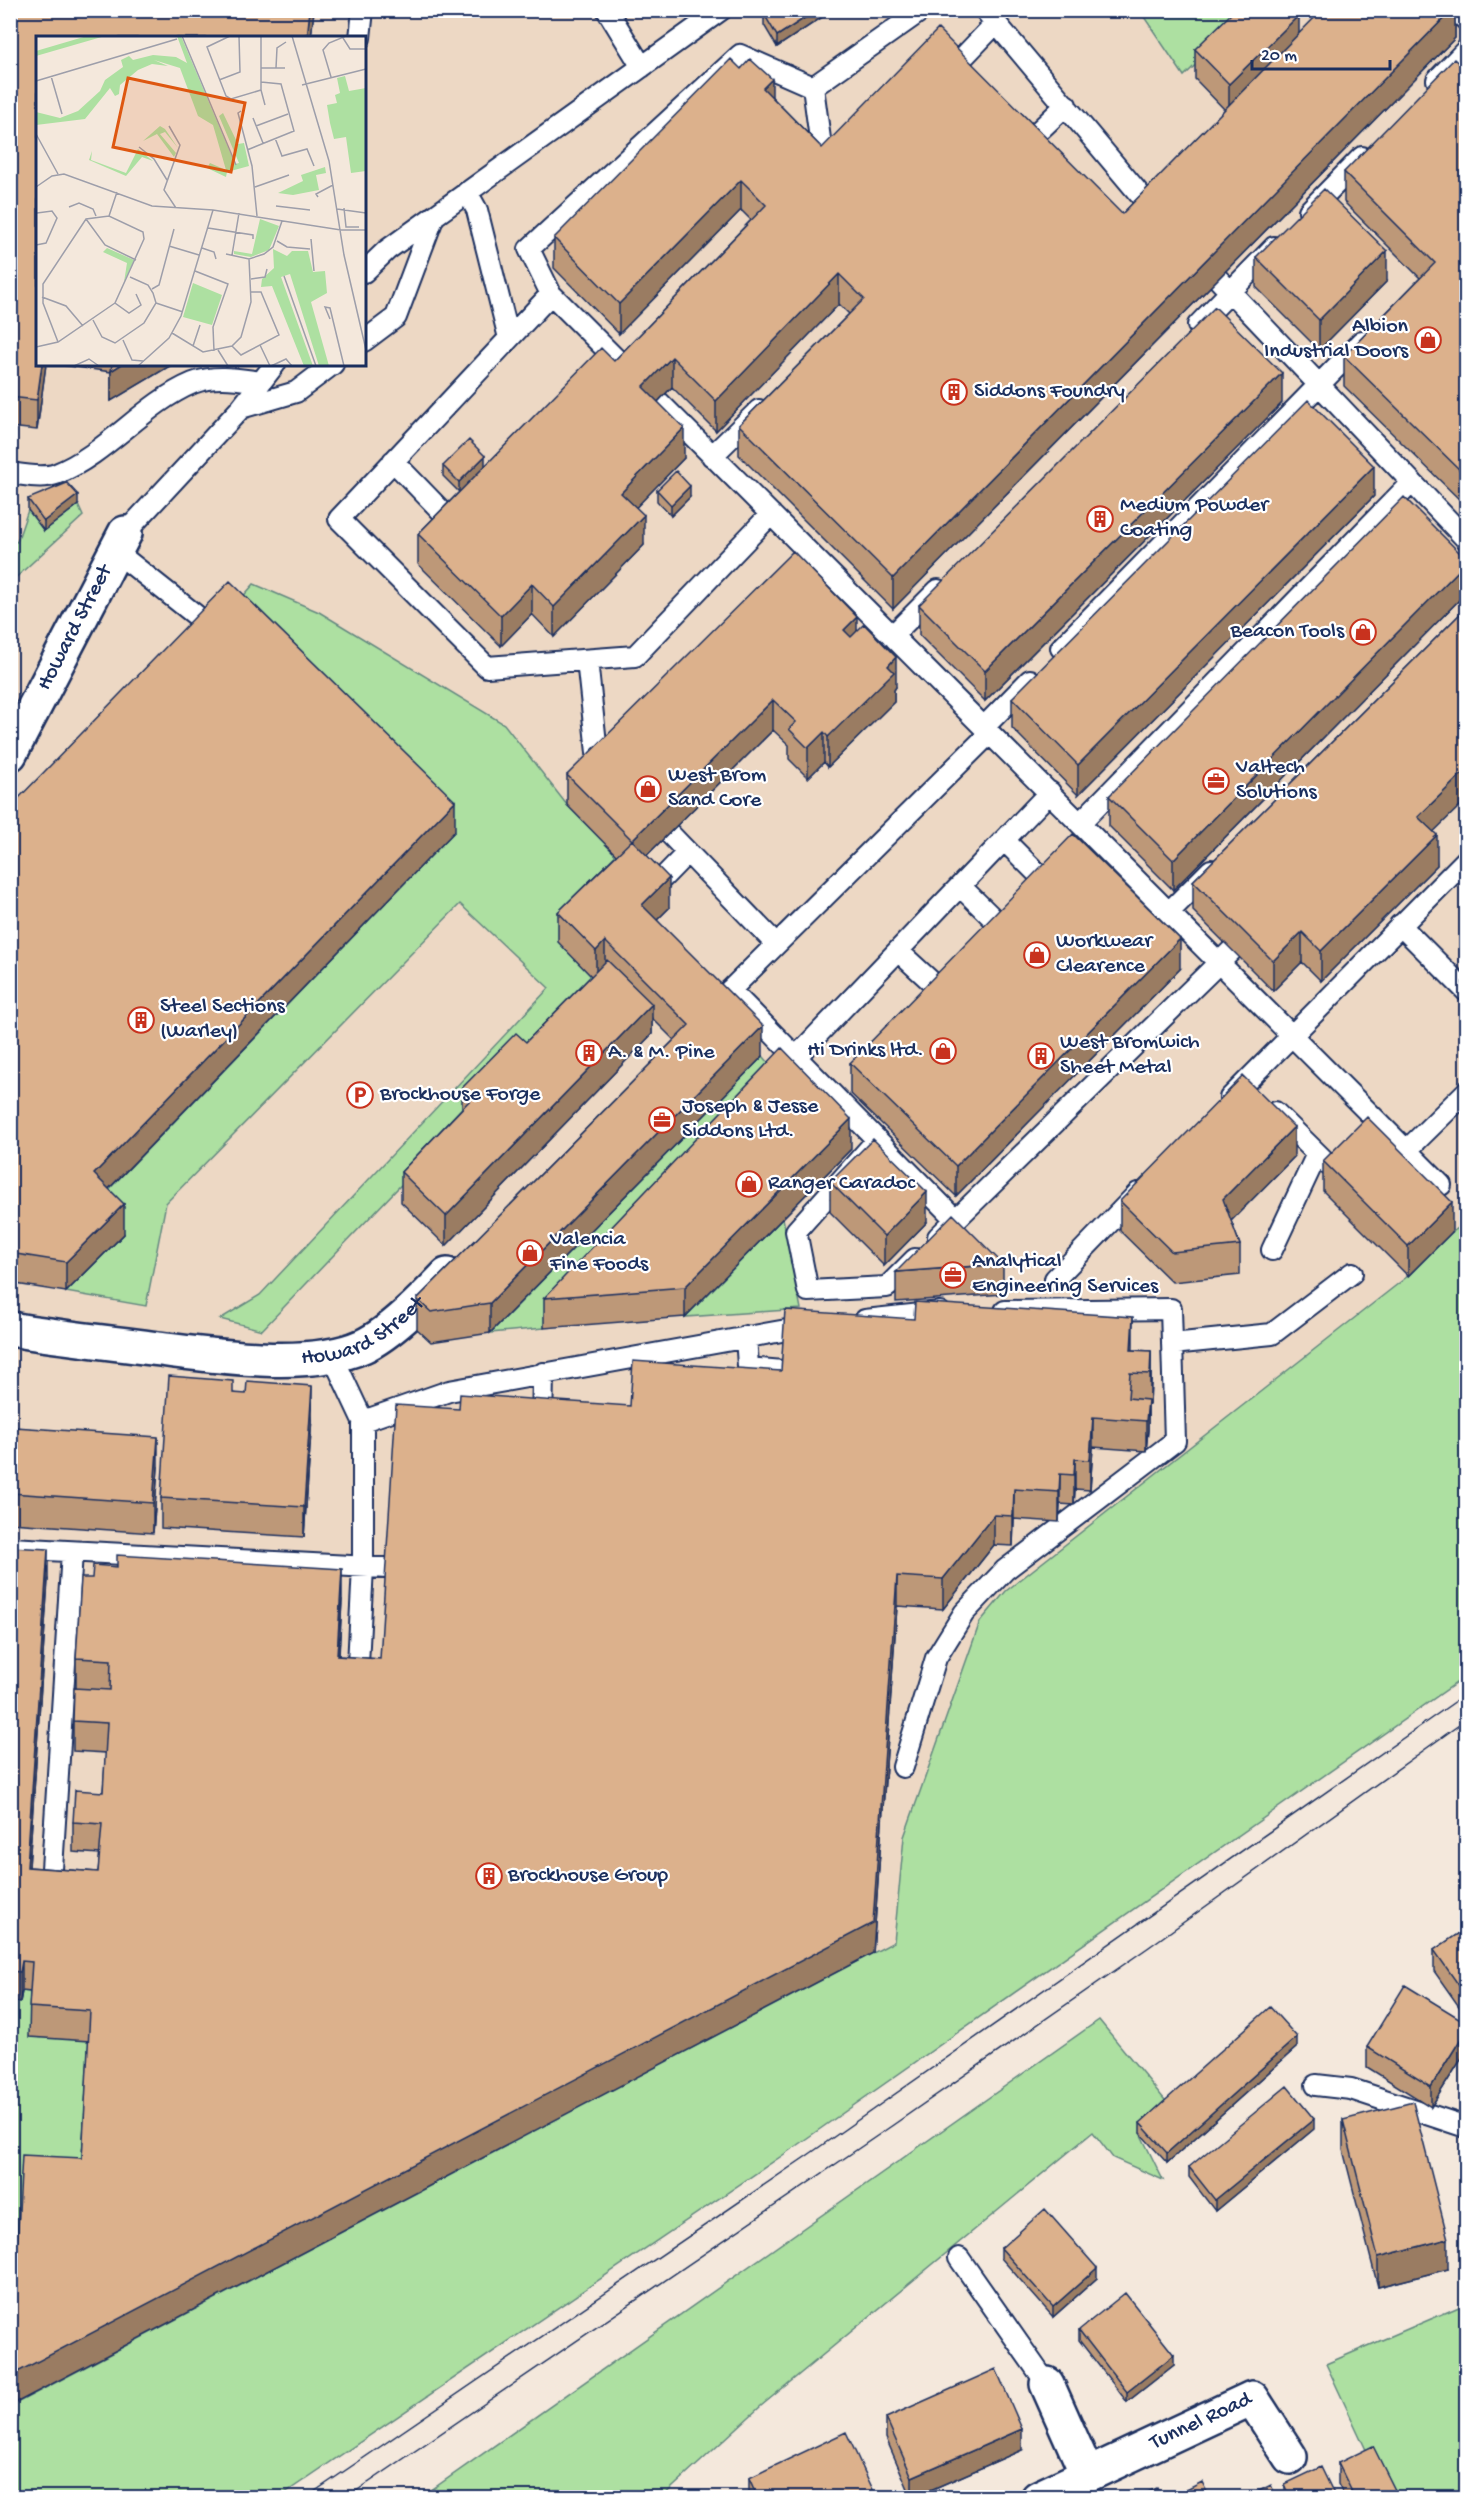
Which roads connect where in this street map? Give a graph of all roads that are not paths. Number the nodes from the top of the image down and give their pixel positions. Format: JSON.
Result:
{"nodes":[{"id":1,"x":363,"y":10,"type":"edge"},
{"id":2,"x":607,"y":10,"type":"edge"},
{"id":3,"x":721,"y":10,"type":"edge"},
{"id":4,"x":922,"y":10,"type":"edge"},
{"id":5,"x":1456,"y":10,"type":"edge"},
{"id":6,"x":990,"y":17,"type":"edge"},
{"id":7,"x":1467,"y":20,"type":"edge"},
{"id":8,"x":360,"y":36,"type":"edge"},
{"id":9,"x":1467,"y":50,"type":"edge"},
{"id":10,"x":642,"y":67,"type":"junction"},
{"id":11,"x":950,"y":70,"type":"edge"},
{"id":12,"x":785,"y":75,"type":"junction"},
{"id":13,"x":813,"y":87,"type":"junction"},
{"id":14,"x":770,"y":92,"type":"edge"},
{"id":15,"x":1426,"y":92,"type":"edge"},
{"id":16,"x":1066,"y":105,"type":"junction"},
{"id":17,"x":1377,"y":142,"type":"edge"},
{"id":18,"x":1024,"y":145,"type":"edge"},
{"id":19,"x":810,"y":165,"type":"edge"},
{"id":20,"x":467,"y":192,"type":"junction"},
{"id":21,"x":434,"y":216,"type":"junction"},
{"id":22,"x":1170,"y":228,"type":"edge"},
{"id":23,"x":1185,"y":244,"type":"edge"},
{"id":24,"x":366,"y":270,"type":"edge"},
{"id":25,"x":1230,"y":291,"type":"junction"},
{"id":26,"x":551,"y":294,"type":"junction"},
{"id":27,"x":1375,"y":328,"type":"edge"},
{"id":28,"x":509,"y":338,"type":"junction"},
{"id":29,"x":366,"y":339,"type":"edge"},
{"id":30,"x":1276,"y":340,"type":"junction"},
{"id":31,"x":1181,"y":342,"type":"edge"},
{"id":32,"x":1261,"y":354,"type":"edge"},
{"id":33,"x":273,"y":366,"type":"edge"},
{"id":34,"x":330,"y":366,"type":"edge"},
{"id":35,"x":261,"y":382,"type":"junction"},
{"id":36,"x":1319,"y":385,"type":"junction"},
{"id":37,"x":776,"y":393,"type":"edge"},
{"id":38,"x":242,"y":408,"type":"junction"},
{"id":39,"x":712,"y":456,"type":"junction"},
{"id":40,"x":393,"y":461,"type":"junction"},
{"id":41,"x":10,"y":473,"type":"edge"},
{"id":42,"x":1412,"y":482,"type":"junction"},
{"id":43,"x":1460,"y":500,"type":"edge"},
{"id":44,"x":771,"y":514,"type":"junction"},
{"id":45,"x":1443,"y":515,"type":"junction"},
{"id":46,"x":456,"y":526,"type":"edge"},
{"id":47,"x":1464,"y":536,"type":"edge"},
{"id":48,"x":120,"y":542,"type":"junction"},
{"id":49,"x":1445,"y":550,"type":"edge"},
{"id":50,"x":1143,"y":564,"type":"junction"},
{"id":51,"x":950,"y":577,"type":"edge"},
{"id":52,"x":1160,"y":579,"type":"edge"},
{"id":53,"x":859,"y":602,"type":"junction"},
{"id":54,"x":844,"y":618,"type":"edge"},
{"id":55,"x":212,"y":628,"type":"edge"},
{"id":56,"x":892,"y":636,"type":"junction"},
{"id":57,"x":587,"y":660,"type":"junction"},
{"id":58,"x":987,"y":730,"type":"junction"},
{"id":59,"x":10,"y":754,"type":"edge"},
{"id":60,"x":599,"y":773,"type":"edge"},
{"id":61,"x":1050,"y":792,"type":"junction"},
{"id":62,"x":1080,"y":823,"type":"junction"},
{"id":63,"x":669,"y":833,"type":"edge"},
{"id":64,"x":1004,"y":840,"type":"junction"},
{"id":65,"x":687,"y":853,"type":"junction"},
{"id":66,"x":1227,"y":854,"type":"edge"},
{"id":67,"x":1464,"y":867,"type":"edge"},
{"id":68,"x":960,"y":886,"type":"junction"},
{"id":69,"x":1051,"y":887,"type":"edge"},
{"id":70,"x":651,"y":890,"type":"edge"},
{"id":71,"x":1169,"y":912,"type":"junction"},
{"id":72,"x":1400,"y":926,"type":"junction"},
{"id":73,"x":1007,"y":932,"type":"edge"},
{"id":74,"x":776,"y":944,"type":"junction"},
{"id":75,"x":897,"y":951,"type":"junction"},
{"id":76,"x":1226,"y":956,"type":"junction"},
{"id":77,"x":730,"y":990,"type":"junction"},
{"id":78,"x":1467,"y":991,"type":"edge"},
{"id":79,"x":946,"y":995,"type":"edge"},
{"id":80,"x":699,"y":1020,"type":"edge"},
{"id":81,"x":1292,"y":1035,"type":"junction"},
{"id":82,"x":796,"y":1057,"type":"junction"},
{"id":83,"x":1067,"y":1082,"type":"edge"},
{"id":84,"x":1255,"y":1092,"type":"junction"},
{"id":85,"x":1467,"y":1092,"type":"edge"},
{"id":86,"x":1082,"y":1096,"type":"junction"},
{"id":87,"x":1216,"y":1113,"type":"edge"},
{"id":88,"x":877,"y":1140,"type":"junction"},
{"id":89,"x":1407,"y":1150,"type":"junction"},
{"id":90,"x":1317,"y":1154,"type":"junction"},
{"id":91,"x":1339,"y":1175,"type":"edge"},
{"id":92,"x":1152,"y":1179,"type":"edge"},
{"id":93,"x":1441,"y":1185,"type":"dead end"},
{"id":94,"x":955,"y":1219,"type":"junction"},
{"id":95,"x":1272,"y":1250,"type":"dead end"},
{"id":96,"x":463,"y":1267,"type":"edge"},
{"id":97,"x":1352,"y":1274,"type":"dead end"},
{"id":98,"x":1055,"y":1279,"type":"dead end"},
{"id":99,"x":960,"y":1311,"type":"edge"},
{"id":100,"x":988,"y":1314,"type":"edge"},
{"id":101,"x":849,"y":1321,"type":"edge"},
{"id":102,"x":827,"y":1324,"type":"edge"},
{"id":103,"x":10,"y":1329,"type":"edge"},
{"id":104,"x":746,"y":1336,"type":"junction"},
{"id":105,"x":1172,"y":1344,"type":"junction"},
{"id":106,"x":332,"y":1355,"type":"junction"},
{"id":107,"x":748,"y":1368,"type":"junction"},
{"id":108,"x":783,"y":1371,"type":"edge"},
{"id":109,"x":543,"y":1373,"type":"junction"},
{"id":110,"x":750,"y":1400,"type":"edge"},
{"id":111,"x":363,"y":1421,"type":"junction"},
{"id":112,"x":542,"y":1430,"type":"edge"},
{"id":113,"x":10,"y":1548,"type":"edge"},
{"id":114,"x":72,"y":1552,"type":"junction"},
{"id":115,"x":234,"y":1560,"type":"junction"},
{"id":116,"x":363,"y":1567,"type":"junction"},
{"id":117,"x":388,"y":1568,"type":"edge"},
{"id":118,"x":233,"y":1582,"type":"edge"},
{"id":119,"x":357,"y":1687,"type":"edge"},
{"id":120,"x":903,"y":1767,"type":"dead end"},
{"id":121,"x":51,"y":1885,"type":"edge"},
{"id":122,"x":1316,"y":2085,"type":"dead end"},
{"id":123,"x":1467,"y":2127,"type":"edge"},
{"id":124,"x":960,"y":2258,"type":"dead end"},
{"id":125,"x":1047,"y":2384,"type":"joint"},
{"id":126,"x":1290,"y":2457,"type":"dead end"},
{"id":127,"x":1087,"y":2474,"type":"junction"},
{"id":128,"x":1038,"y":2498,"type":"edge"}],
"edges":[{"from":1,"to":8,"type":"lane"},
{"from":2,"to":10,"type":"lane"},
{"from":3,"to":10,"type":"lane"},
{"from":4,"to":13,"type":"lane"},
{"from":5,"to":7,"type":"lane"},
{"from":6,"to":11,"type":"lane"},
{"from":6,"to":16,"type":"lane"},
{"from":9,"to":15,"type":"lane"},
{"from":10,"to":20,"type":"lane"},
{"from":12,"to":13,"type":"lane"},
{"from":12,"to":14,"type":"lane"},
{"from":12,"to":26,"type":"lane"},
{"from":13,"to":19,"type":"lane"},
{"from":16,"to":18,"type":"lane"},
{"from":16,"to":22,"type":"lane"},
{"from":17,"to":25,"type":"lane"},
{"from":20,"to":21,"type":"lane"},
{"from":20,"to":28,"type":"lane"},
{"from":21,"to":24,"type":"lane"},
{"from":21,"to":29,"type":"lane"},
{"from":23,"to":25,"type":"lane"},
{"from":25,"to":30,"type":"lane"},
{"from":25,"to":31,"type":"lane"},
{"from":26,"to":28,"type":"lane"},
{"from":26,"to":39,"type":"lane"},
{"from":27,"to":36,"type":"lane"},
{"from":28,"to":40,"type":"lane"},
{"from":30,"to":32,"type":"lane"},
{"from":30,"to":36,"type":"lane"},
{"from":33,"to":35,"type":"lane"},
{"from":34,"to":38,"type":"lane"},
{"from":35,"to":38,"type":"lane"},
{"from":35,"to":41,"type":"lane"},
{"from":36,"to":42,"type":"lane"},
{"from":36,"to":50,"type":"lane"},
{"from":37,"to":39,"type":"lane"},
{"from":38,"to":48,"type":"lane"},
{"from":39,"to":44,"type":"lane"},
{"from":40,"to":46,"type":"lane"},
{"from":40,"to":57,"type":"lane"},
{"from":42,"to":45,"type":"lane"},
{"from":42,"to":62,"type":"lane"},
{"from":43,"to":45,"type":"lane"},
{"from":44,"to":53,"type":"lane"},
{"from":44,"to":57,"type":"lane"},
{"from":45,"to":47,"type":"lane"},
{"from":47,"to":49,"type":"lane"},
{"from":48,"to":55,"type":"lane"},
{"from":48,"to":59,"type":"street","name":"Howard Street"},
{"from":50,"to":52,"type":"lane"},
{"from":50,"to":58,"type":"lane"},
{"from":51,"to":56,"type":"lane"},
{"from":53,"to":54,"type":"lane"},
{"from":53,"to":56,"type":"lane"},
{"from":56,"to":58,"type":"lane"},
{"from":57,"to":60,"type":"lane"},
{"from":58,"to":61,"type":"lane"},
{"from":58,"to":74,"type":"lane"},
{"from":61,"to":62,"type":"lane"},
{"from":61,"to":64,"type":"lane"},
{"from":62,"to":71,"type":"lane"},
{"from":63,"to":65,"type":"lane"},
{"from":64,"to":68,"type":"lane"},
{"from":64,"to":69,"type":"lane"},
{"from":65,"to":70,"type":"lane"},
{"from":65,"to":74,"type":"lane"},
{"from":66,"to":71,"type":"lane"},
{"from":67,"to":72,"type":"lane"},
{"from":68,"to":73,"type":"lane"},
{"from":68,"to":75,"type":"lane"},
{"from":71,"to":76,"type":"lane"},
{"from":72,"to":78,"type":"lane"},
{"from":72,"to":81,"type":"lane"},
{"from":74,"to":77,"type":"lane"},
{"from":75,"to":79,"type":"lane"},
{"from":75,"to":82,"type":"lane"},
{"from":76,"to":81,"type":"lane"},
{"from":76,"to":86,"type":"lane"},
{"from":77,"to":80,"type":"lane"},
{"from":77,"to":82,"type":"lane"},
{"from":81,"to":84,"type":"lane"},
{"from":81,"to":89,"type":"lane"},
{"from":82,"to":88,"type":"lane"},
{"from":83,"to":86,"type":"lane"},
{"from":84,"to":87,"type":"lane"},
{"from":84,"to":90,"type":"lane"},
{"from":85,"to":89,"type":"lane"},
{"from":86,"to":94,"type":"lane"},
{"from":88,"to":94,"type":"lane"},
{"from":88,"to":94,"type":"lane"},
{"from":89,"to":93,"type":"lane"},
{"from":90,"to":91,"type":"lane"},
{"from":90,"to":95,"type":"lane"},
{"from":92,"to":98,"type":"lane"},
{"from":96,"to":106,"type":"street","name":"Howard Street"},
{"from":97,"to":105,"type":"lane"},
{"from":99,"to":101,"type":"lane"},
{"from":100,"to":105,"type":"lane"},
{"from":102,"to":104,"type":"lane"},
{"from":103,"to":106,"type":"street","name":"Howard Street"},
{"from":104,"to":107,"type":"lane"},
{"from":104,"to":109,"type":"lane"},
{"from":105,"to":120,"type":"lane"},
{"from":106,"to":111,"type":"lane"},
{"from":107,"to":108,"type":"lane"},
{"from":107,"to":110,"type":"lane"},
{"from":109,"to":111,"type":"lane"},
{"from":109,"to":112,"type":"lane"},
{"from":111,"to":116,"type":"lane"},
{"from":113,"to":114,"type":"lane"},
{"from":114,"to":115,"type":"lane"},
{"from":114,"to":121,"type":"lane"},
{"from":115,"to":116,"type":"lane"},
{"from":115,"to":118,"type":"lane"},
{"from":116,"to":117,"type":"lane"},
{"from":116,"to":119,"type":"lane"},
{"from":122,"to":123,"type":"lane"},
{"from":124,"to":125,"type":"lane"},
{"from":125,"to":127,"type":"street"},
{"from":126,"to":127,"type":"street","name":"Tunnel Road"},
{"from":127,"to":128,"type":"street","name":"Tunnel Road"}]}
